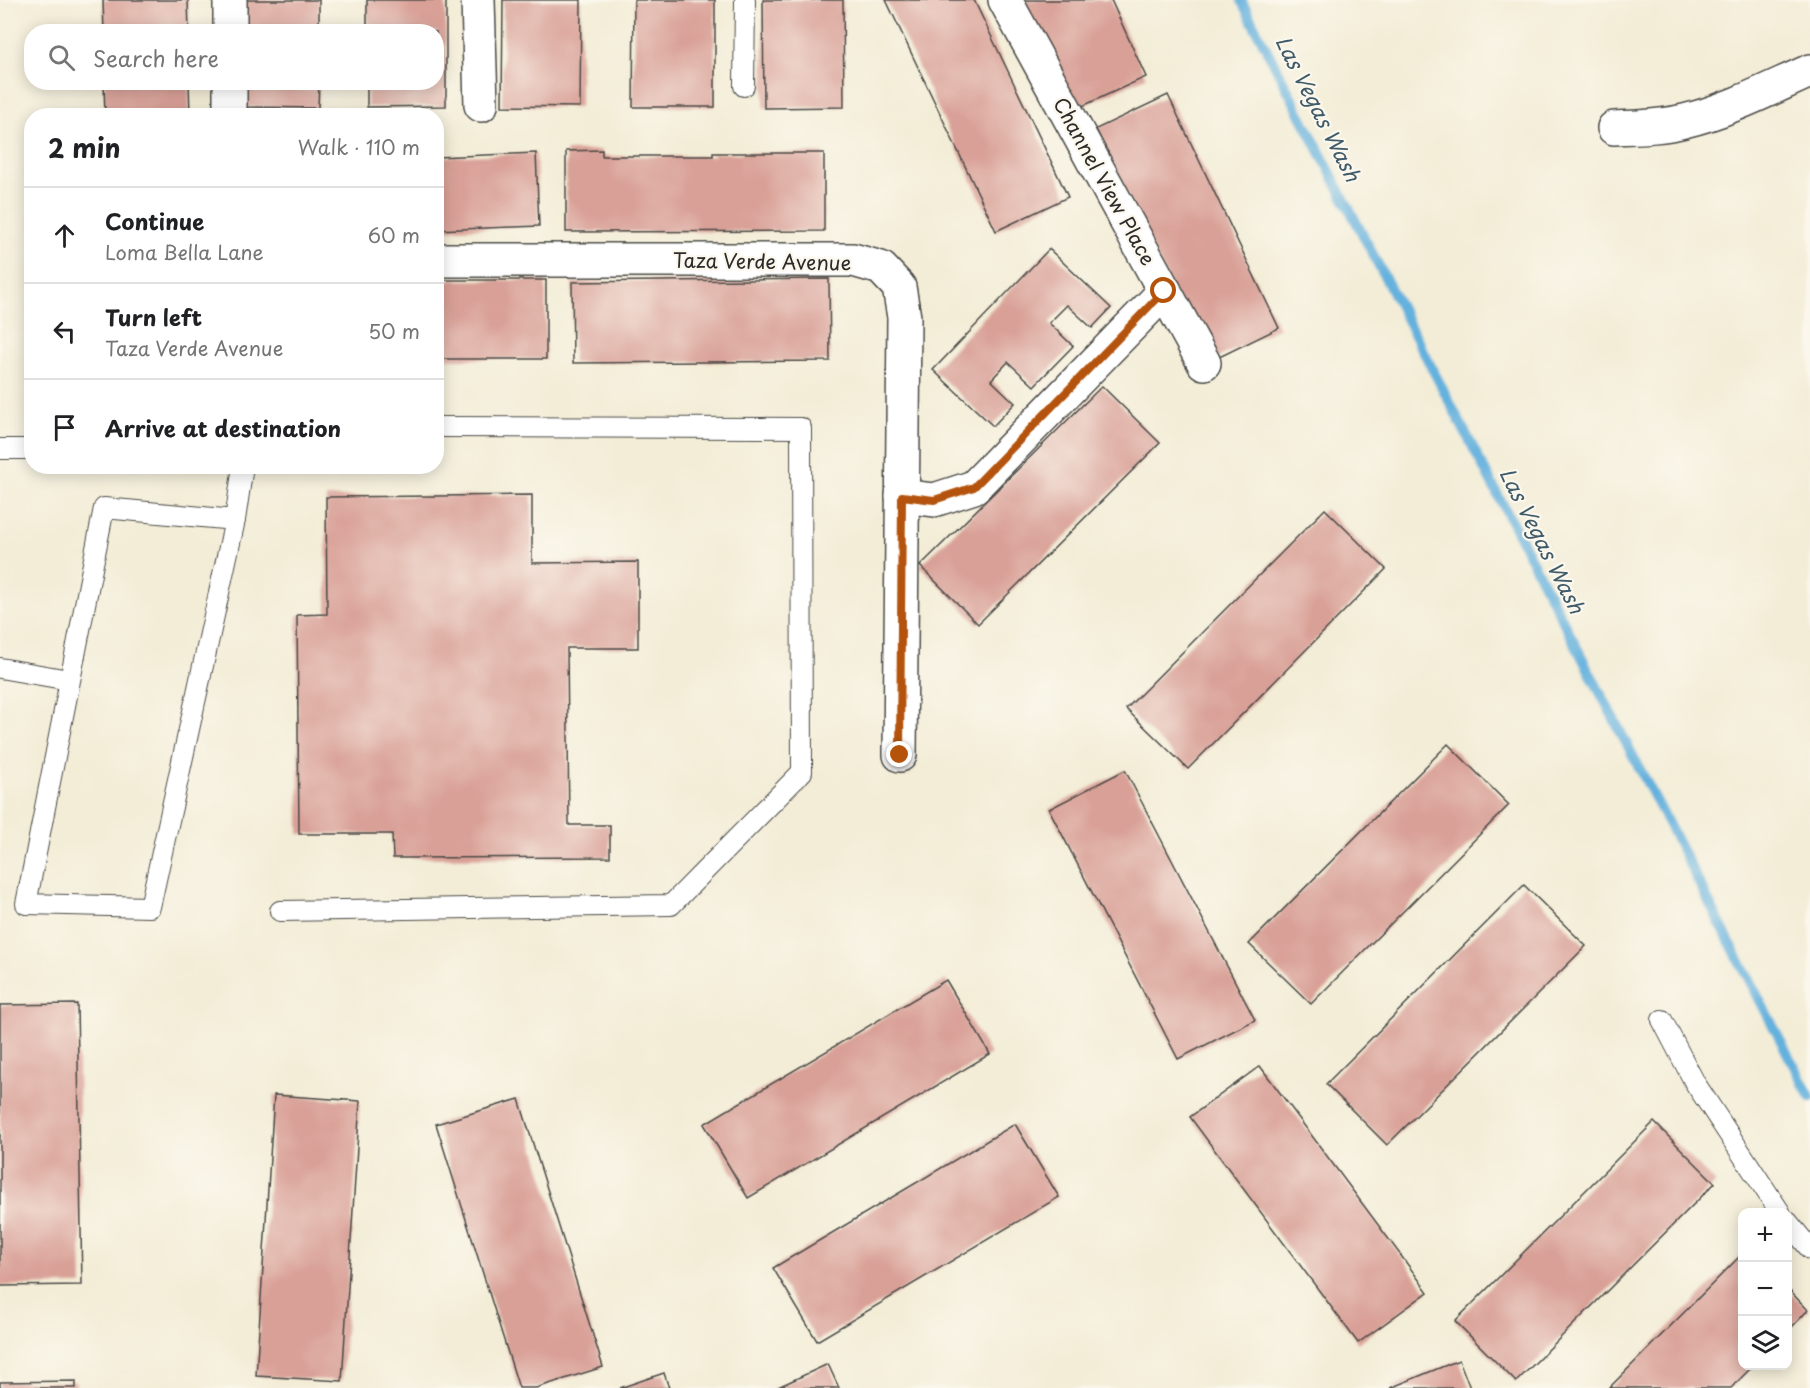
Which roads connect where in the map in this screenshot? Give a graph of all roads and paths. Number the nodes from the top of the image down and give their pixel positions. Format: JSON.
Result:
{"nodes":[{"id":1,"x":230,"y":0,"type":"edge"},
{"id":2,"x":478,"y":0,"type":"edge"},
{"id":3,"x":745,"y":0,"type":"edge"},
{"id":4,"x":1005,"y":0,"type":"edge"},
{"id":5,"x":230,"y":24,"type":"edge"},
{"id":6,"x":1810,"y":71,"type":"edge"},
{"id":7,"x":744,"y":86,"type":"dead end"},
{"id":8,"x":230,"y":90,"type":"edge"},
{"id":9,"x":481,"y":105,"type":"dead end"},
{"id":10,"x":230,"y":108,"type":"edge"},
{"id":11,"x":1614,"y":128,"type":"dead end"},
{"id":12,"x":444,"y":260,"type":"edge"},
{"id":13,"x":1164,"y":291,"type":"junction"},
{"id":14,"x":1204,"y":363,"type":"dead end"},
{"id":15,"x":444,"y":427,"type":"edge"},
{"id":16,"x":0,"y":449,"type":"edge"},
{"id":17,"x":24,"y":449,"type":"edge"},
{"id":18,"x":242,"y":474,"type":"edge"},
{"id":19,"x":902,"y":496,"type":"junction"},
{"id":20,"x":236,"y":520,"type":"junction"},
{"id":21,"x":0,"y":668,"type":"edge"},
{"id":22,"x":69,"y":680,"type":"junction"},
{"id":23,"x":900,"y":755,"type":"dead end"},
{"id":24,"x":280,"y":911,"type":"dead end"},
{"id":25,"x":1662,"y":1020,"type":"dead end"},
{"id":26,"x":1777,"y":1208,"type":"edge"},
{"id":27,"x":1792,"y":1227,"type":"edge"},
{"id":28,"x":1810,"y":1249,"type":"edge"}],
"edges":[{"from":1,"to":5,"type":"street"},
{"from":2,"to":9,"type":"street"},
{"from":3,"to":7,"type":"lane"},
{"from":4,"to":13,"type":"street","name":"Channel View Place"},
{"from":6,"to":11,"type":"street"},
{"from":8,"to":10,"type":"street"},
{"from":12,"to":19,"type":"street","name":"Taza Verde Avenue"},
{"from":13,"to":14,"type":"street","name":"Channel View Place"},
{"from":13,"to":19,"type":"street"},
{"from":15,"to":24,"type":"lane"},
{"from":16,"to":17,"type":"lane"},
{"from":18,"to":20,"type":"lane"},
{"from":19,"to":23,"type":"street","name":"Taza Verde Avenue"},
{"from":20,"to":22,"type":"lane"},
{"from":20,"to":22,"type":"lane"},
{"from":21,"to":22,"type":"lane"},
{"from":25,"to":26,"type":"lane"},
{"from":27,"to":28,"type":"lane"}]}
